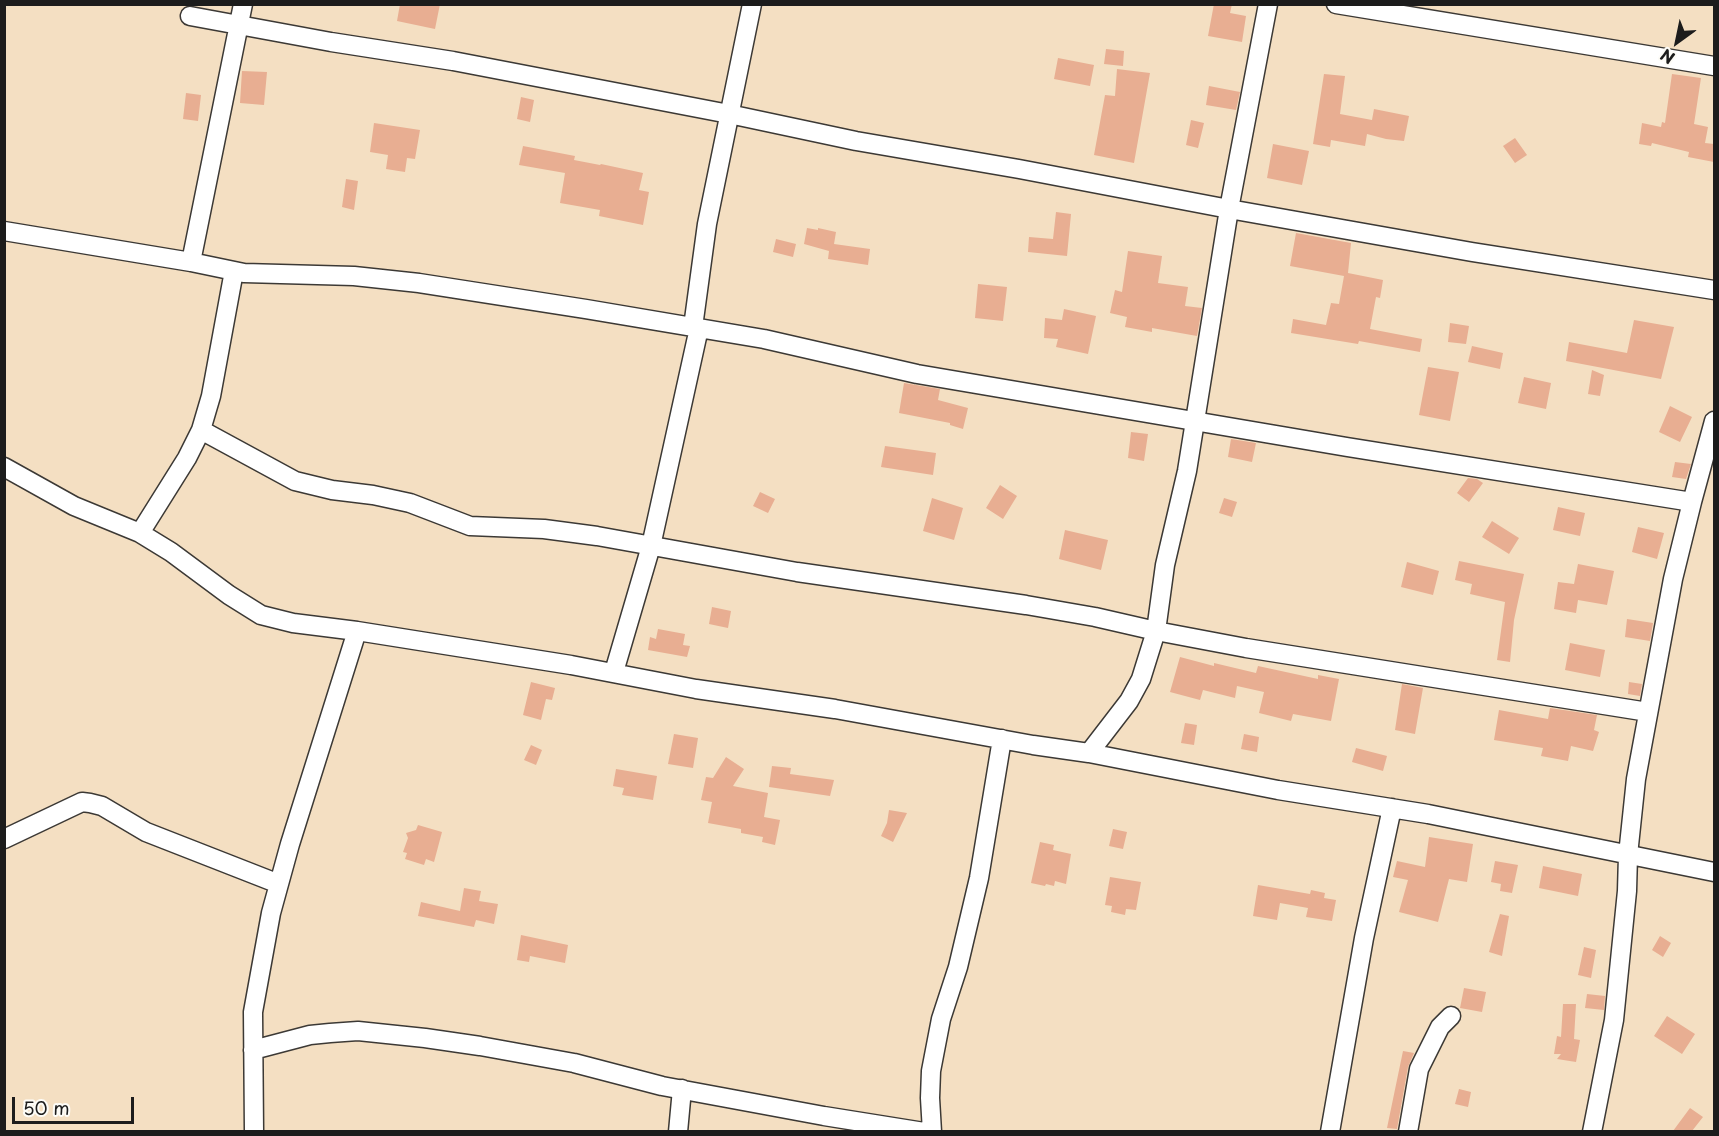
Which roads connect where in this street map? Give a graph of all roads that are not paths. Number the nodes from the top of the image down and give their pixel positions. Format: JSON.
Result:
{"nodes":[{"id":1,"x":243,"y":4,"type":"edge"},
{"id":2,"x":752,"y":4,"type":"edge"},
{"id":3,"x":1268,"y":4,"type":"edge"},
{"id":4,"x":1336,"y":4,"type":"edge"},
{"id":5,"x":190,"y":16,"type":"dead end"},
{"id":6,"x":239,"y":25,"type":"junction"},
{"id":7,"x":1714,"y":66,"type":"edge"},
{"id":8,"x":729,"y":114,"type":"junction"},
{"id":9,"x":1228,"y":209,"type":"junction"},
{"id":10,"x":4,"y":231,"type":"edge"},
{"id":11,"x":191,"y":262,"type":"junction"},
{"id":12,"x":234,"y":271,"type":"junction"},
{"id":13,"x":1714,"y":290,"type":"edge"},
{"id":14,"x":696,"y":328,"type":"junction"},
{"id":15,"x":1194,"y":420,"type":"junction"},
{"id":16,"x":1714,"y":421,"type":"edge"},
{"id":17,"x":201,"y":430,"type":"junction"},
{"id":18,"x":4,"y":467,"type":"edge"},
{"id":19,"x":1692,"y":502,"type":"junction"},
{"id":20,"x":140,"y":533,"type":"junction"},
{"id":21,"x":651,"y":546,"type":"junction"},
{"id":22,"x":357,"y":631,"type":"junction"},
{"id":23,"x":1156,"y":632,"type":"junction"},
{"id":24,"x":614,"y":672,"type":"junction"},
{"id":25,"x":1648,"y":712,"type":"junction"},
{"id":26,"x":1002,"y":739,"type":"junction"},
{"id":27,"x":1089,"y":753,"type":"junction"},
{"id":28,"x":1392,"y":808,"type":"junction"},
{"id":29,"x":4,"y":839,"type":"edge"},
{"id":30,"x":1628,"y":855,"type":"junction"},
{"id":31,"x":1714,"y":872,"type":"edge"},
{"id":32,"x":279,"y":884,"type":"junction"},
{"id":33,"x":1451,"y":1016,"type":"dead end"},
{"id":34,"x":253,"y":1050,"type":"junction"},
{"id":35,"x":682,"y":1089,"type":"junction"},
{"id":36,"x":255,"y":1131,"type":"edge"},
{"id":37,"x":678,"y":1131,"type":"edge"},
{"id":38,"x":924,"y":1131,"type":"edge"},
{"id":39,"x":932,"y":1131,"type":"edge"},
{"id":40,"x":1330,"y":1131,"type":"edge"},
{"id":41,"x":1408,"y":1131,"type":"edge"},
{"id":42,"x":1593,"y":1131,"type":"edge"}],
"edges":[{"from":1,"to":6,"type":"street"},
{"from":2,"to":8,"type":"street"},
{"from":3,"to":9,"type":"street"},
{"from":4,"to":7,"type":"street"},
{"from":5,"to":6,"type":"street"},
{"from":6,"to":8,"type":"street"},
{"from":6,"to":11,"type":"street"},
{"from":8,"to":9,"type":"street"},
{"from":8,"to":14,"type":"street"},
{"from":9,"to":13,"type":"street"},
{"from":9,"to":15,"type":"street"},
{"from":10,"to":11,"type":"street"},
{"from":11,"to":12,"type":"street"},
{"from":12,"to":14,"type":"street"},
{"from":12,"to":17,"type":"street"},
{"from":14,"to":15,"type":"street"},
{"from":14,"to":21,"type":"street"},
{"from":15,"to":19,"type":"street"},
{"from":15,"to":23,"type":"street"},
{"from":16,"to":19,"type":"street"},
{"from":17,"to":20,"type":"street"},
{"from":17,"to":21,"type":"street"},
{"from":18,"to":20,"type":"street"},
{"from":19,"to":25,"type":"street"},
{"from":20,"to":22,"type":"street"},
{"from":21,"to":23,"type":"street"},
{"from":21,"to":24,"type":"street"},
{"from":22,"to":24,"type":"street"},
{"from":22,"to":32,"type":"street"},
{"from":23,"to":25,"type":"street"},
{"from":23,"to":27,"type":"street"},
{"from":24,"to":26,"type":"street"},
{"from":25,"to":30,"type":"street"},
{"from":26,"to":27,"type":"street"},
{"from":26,"to":39,"type":"street"},
{"from":27,"to":28,"type":"street"},
{"from":28,"to":30,"type":"street"},
{"from":28,"to":40,"type":"street"},
{"from":29,"to":32,"type":"street"},
{"from":30,"to":31,"type":"street"},
{"from":30,"to":42,"type":"street"},
{"from":32,"to":34,"type":"street"},
{"from":33,"to":41,"type":"street"},
{"from":34,"to":35,"type":"street"},
{"from":34,"to":36,"type":"street"},
{"from":35,"to":37,"type":"street"},
{"from":35,"to":38,"type":"street"}]}
